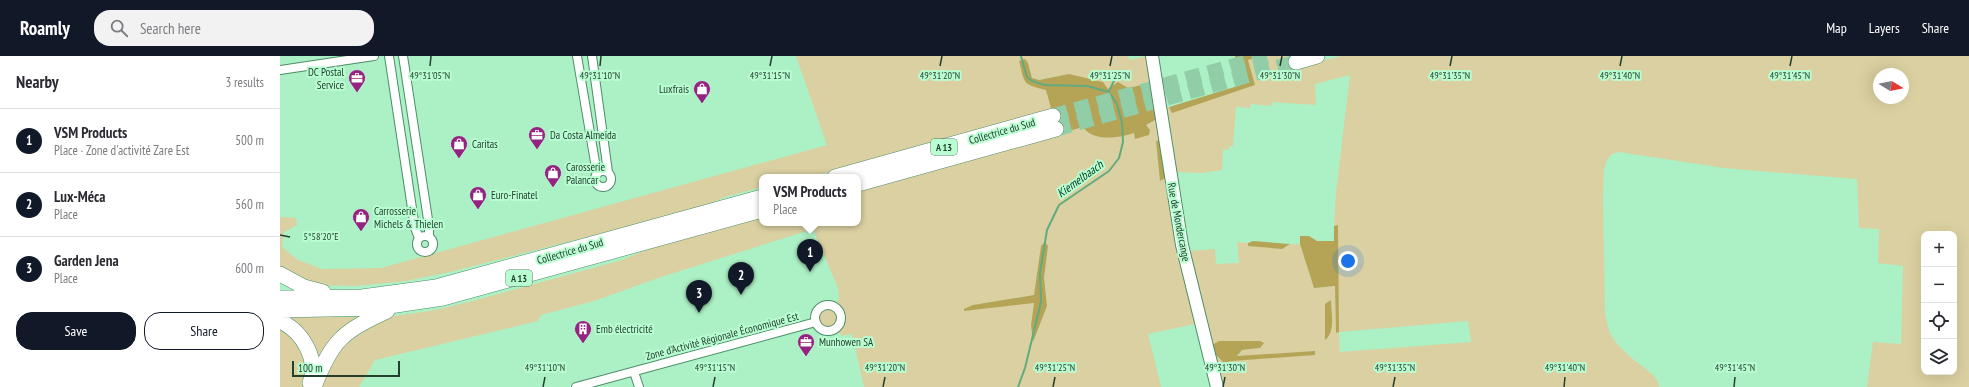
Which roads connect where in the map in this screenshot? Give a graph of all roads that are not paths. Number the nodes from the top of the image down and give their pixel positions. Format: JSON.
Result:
{"nodes":[{"id":1,"x":374,"y":56,"type":"edge"},
{"id":2,"x":388,"y":56,"type":"edge"},
{"id":3,"x":404,"y":56,"type":"edge"},
{"id":4,"x":578,"y":56,"type":"edge"},
{"id":5,"x":592,"y":56,"type":"edge"},
{"id":6,"x":1152,"y":56,"type":"edge"},
{"id":7,"x":1317,"y":56,"type":"edge"},
{"id":8,"x":1296,"y":62,"type":"tunnel mouth"},
{"id":9,"x":280,"y":70,"type":"edge"},
{"id":10,"x":608,"y":172,"type":"junction"},
{"id":11,"x":597,"y":174,"type":"junction"},
{"id":12,"x":847,"y":174,"type":"edge"},
{"id":13,"x":861,"y":183,"type":"edge"},
{"id":14,"x":759,"y":198,"type":"edge"},
{"id":15,"x":759,"y":211,"type":"edge"},
{"id":16,"x":428,"y":236,"type":"junction"},
{"id":17,"x":419,"y":238,"type":"junction"},
{"id":18,"x":280,"y":274,"type":"edge"},
{"id":19,"x":346,"y":297,"type":"junction"},
{"id":20,"x":280,"y":298,"type":"edge"},
{"id":21,"x":397,"y":306,"type":"junction"},
{"id":22,"x":280,"y":310,"type":"edge"},
{"id":23,"x":280,"y":321,"type":"edge"},
{"id":24,"x":816,"y":322,"type":"dead end"},
{"id":25,"x":634,"y":372,"type":"junction"},
{"id":26,"x":309,"y":387,"type":"edge"},
{"id":27,"x":314,"y":387,"type":"edge"},
{"id":28,"x":576,"y":387,"type":"edge"},
{"id":29,"x":639,"y":387,"type":"edge"},
{"id":30,"x":1217,"y":387,"type":"edge"}],
"edges":[{"from":1,"to":9,"type":"street"},
{"from":2,"to":17,"type":"street"},
{"from":3,"to":16,"type":"street"},
{"from":4,"to":11,"type":"street"},
{"from":5,"to":10,"type":"street"},
{"from":6,"to":30,"type":"main road","name":"Rue de Mondercange"},
{"from":7,"to":8,"type":"highway"},
{"from":10,"to":11,"type":"street"},
{"from":10,"to":11,"type":"street"},
{"from":12,"to":13,"type":"highway","name":"Collectrice du Sud","number":"A 13"},
{"from":14,"to":19,"type":"highway","name":"Collectrice du Sud","number":"A 13"},
{"from":15,"to":21,"type":"highway","name":"Collectrice du Sud","number":"A 13"},
{"from":16,"to":17,"type":"street"},
{"from":16,"to":17,"type":"street"},
{"from":18,"to":19,"type":"highway","number":"A 13"},
{"from":19,"to":20,"type":"highway","name":"Collectrice du Sud","number":"A 13"},
{"from":21,"to":22,"type":"highway","name":"Collectrice du Sud","number":"A 13"},
{"from":21,"to":27,"type":"highway","number":"A 13"},
{"from":23,"to":26,"type":"highway"},
{"from":24,"to":25,"type":"street","name":"Zone d'Activité Régionale Économique Est"},
{"from":25,"to":28,"type":"street","name":"Zone d'Activité Régionale Économique Est"},
{"from":25,"to":29,"type":"street","name":"Zone d'Activité Régionale Économique Est"}]}
